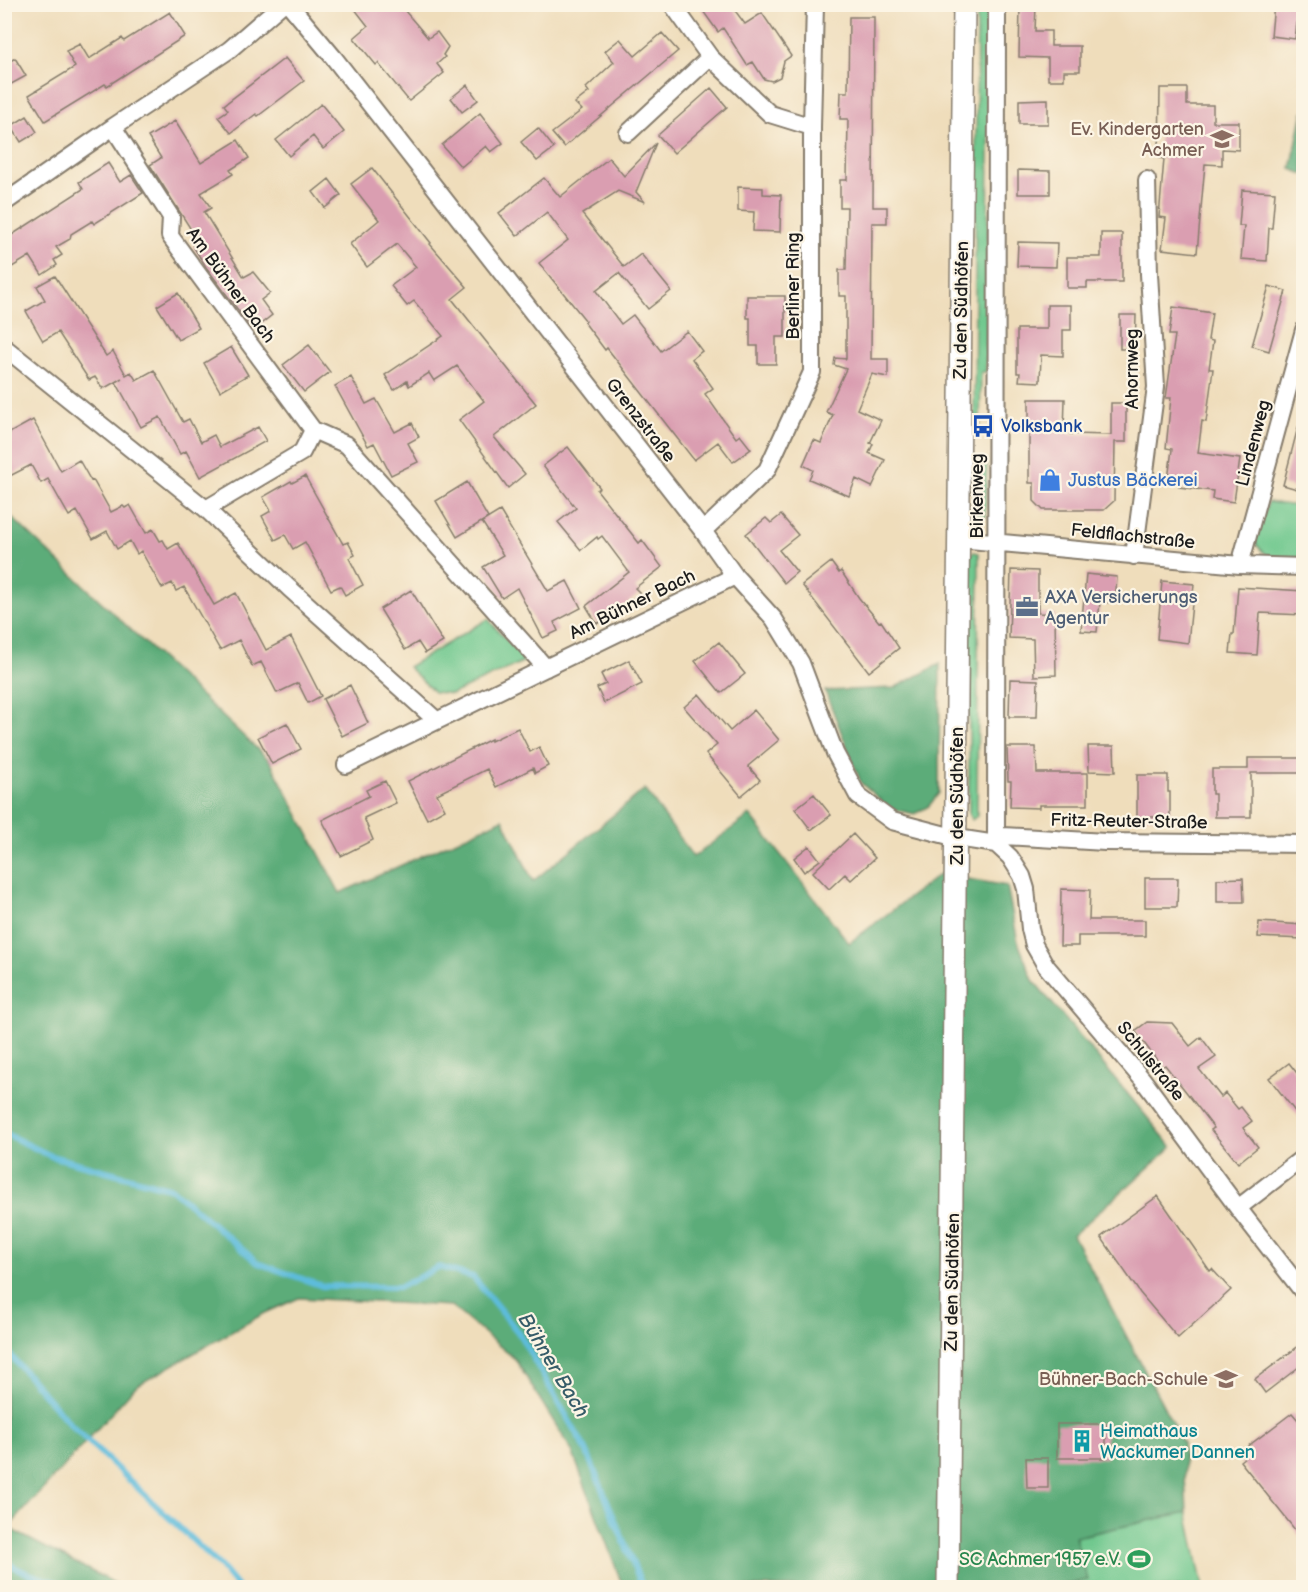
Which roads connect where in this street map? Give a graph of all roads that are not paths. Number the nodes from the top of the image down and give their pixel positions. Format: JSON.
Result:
{"nodes":[{"id":1,"x":282,"y":4,"type":"edge"},
{"id":2,"x":289,"y":4,"type":"edge"},
{"id":3,"x":672,"y":4,"type":"edge"},
{"id":4,"x":815,"y":4,"type":"edge"},
{"id":5,"x":964,"y":4,"type":"edge"},
{"id":6,"x":997,"y":4,"type":"edge"},
{"id":7,"x":710,"y":57,"type":"junction"},
{"id":8,"x":113,"y":127,"type":"junction"},
{"id":9,"x":812,"y":127,"type":"junction"},
{"id":10,"x":628,"y":133,"type":"dead end"},
{"id":11,"x":1147,"y":180,"type":"dead end"},
{"id":12,"x":4,"y":202,"type":"edge"},
{"id":13,"x":1304,"y":330,"type":"edge"},
{"id":14,"x":4,"y":347,"type":"edge"},
{"id":15,"x":313,"y":430,"type":"junction"},
{"id":16,"x":206,"y":509,"type":"junction"},
{"id":17,"x":703,"y":531,"type":"junction"},
{"id":18,"x":959,"y":538,"type":"junction"},
{"id":19,"x":996,"y":541,"type":"junction"},
{"id":20,"x":1134,"y":556,"type":"junction"},
{"id":21,"x":1240,"y":565,"type":"junction"},
{"id":22,"x":1304,"y":567,"type":"edge"},
{"id":23,"x":735,"y":576,"type":"junction"},
{"id":24,"x":546,"y":668,"type":"junction"},
{"id":25,"x":436,"y":720,"type":"junction"},
{"id":26,"x":346,"y":765,"type":"dead end"},
{"id":27,"x":957,"y":838,"type":"junction"},
{"id":28,"x":996,"y":844,"type":"junction"},
{"id":29,"x":1304,"y":844,"type":"edge"},
{"id":30,"x":1304,"y":1157,"type":"edge"},
{"id":31,"x":1238,"y":1209,"type":"junction"},
{"id":32,"x":1304,"y":1293,"type":"edge"},
{"id":33,"x":948,"y":1587,"type":"edge"}],
"edges":[{"from":1,"to":8,"type":"street"},
{"from":2,"to":17,"type":"street","name":"Grenzstraße"},
{"from":3,"to":7,"type":"street"},
{"from":4,"to":9,"type":"street","name":"Berliner Ring"},
{"from":5,"to":18,"type":"street","name":"Zu den Südhöfen"},
{"from":6,"to":19,"type":"street","name":"Birkenweg"},
{"from":7,"to":9,"type":"street"},
{"from":7,"to":10,"type":"street"},
{"from":8,"to":12,"type":"street"},
{"from":8,"to":15,"type":"street","name":"Am Bühner Bach"},
{"from":9,"to":17,"type":"street","name":"Berliner Ring"},
{"from":11,"to":20,"type":"street","name":"Ahornweg"},
{"from":13,"to":21,"type":"street","name":"Lindenweg"},
{"from":14,"to":16,"type":"street"},
{"from":15,"to":16,"type":"street"},
{"from":15,"to":24,"type":"street","name":"Am Bühner Bach"},
{"from":16,"to":25,"type":"street"},
{"from":17,"to":23,"type":"street","name":"Grenzstraße"},
{"from":18,"to":19,"type":"street","name":"Feldflachstraße"},
{"from":18,"to":27,"type":"street","name":"Zu den Südhöfen"},
{"from":19,"to":20,"type":"street","name":"Feldflachstraße"},
{"from":19,"to":28,"type":"street","name":"Birkenweg"},
{"from":20,"to":21,"type":"street","name":"Feldflachstraße"},
{"from":21,"to":22,"type":"street","name":"Feldflachstraße"},
{"from":23,"to":24,"type":"street","name":"Am Bühner Bach"},
{"from":23,"to":27,"type":"street","name":"Grenzstraße"},
{"from":24,"to":25,"type":"street","name":"Am Bühner Bach"},
{"from":25,"to":26,"type":"street","name":"Am Bühner Bach"},
{"from":27,"to":28,"type":"street","name":"Fritz-Reuter-Straße"},
{"from":27,"to":33,"type":"street","name":"Zu den Südhöfen"},
{"from":28,"to":29,"type":"street","name":"Fritz-Reuter-Straße"},
{"from":28,"to":31,"type":"street","name":"Schulstraße"},
{"from":30,"to":31,"type":"street"},
{"from":31,"to":32,"type":"street","name":"Schulstraße"}]}
